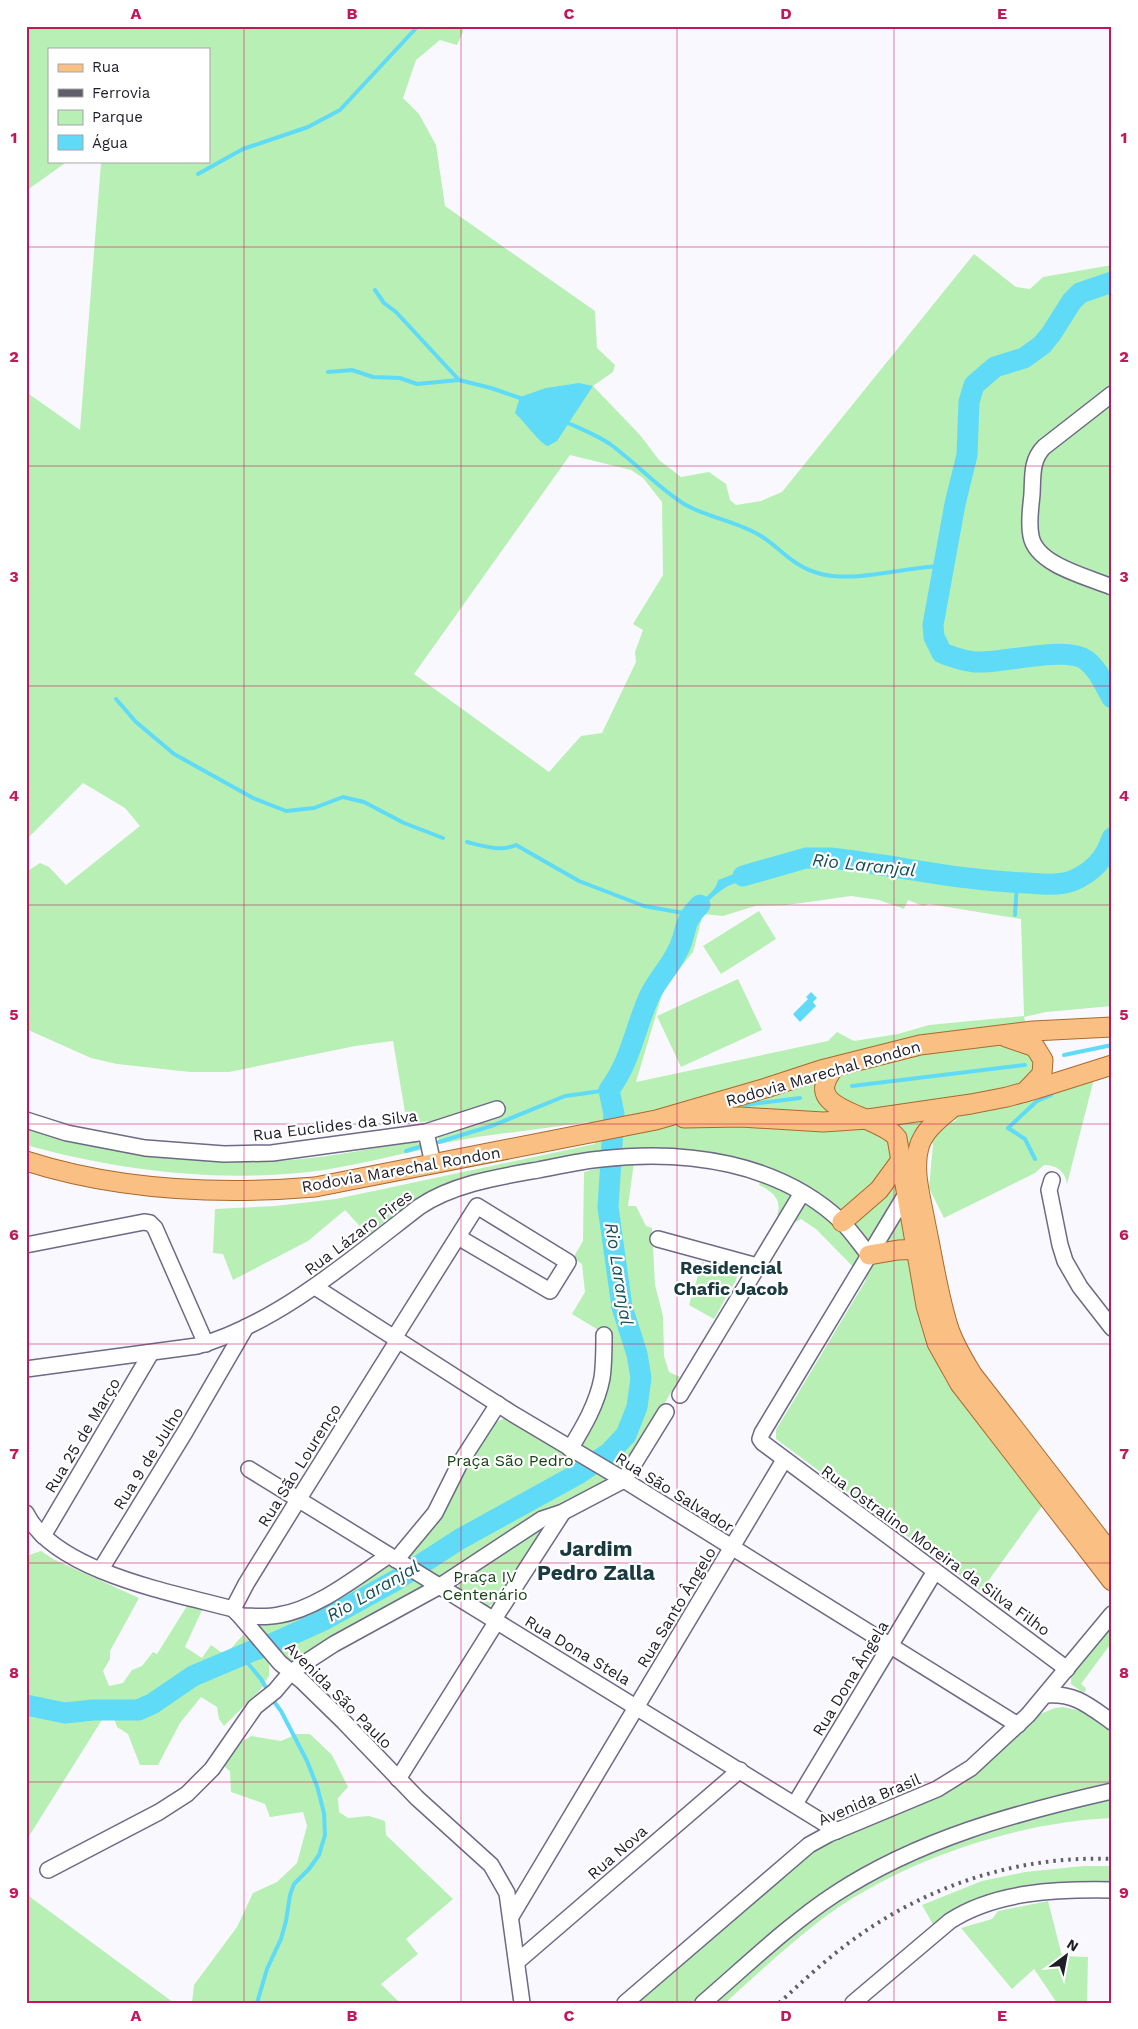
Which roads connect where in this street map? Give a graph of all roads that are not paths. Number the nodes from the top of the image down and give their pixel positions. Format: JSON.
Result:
{"nodes":[{"id":1,"x":1112,"y":394,"type":"edge"},
{"id":2,"x":1112,"y":587,"type":"edge"},
{"id":3,"x":1112,"y":1027,"type":"edge"},
{"id":4,"x":1002,"y":1036,"type":"junction"},
{"id":5,"x":1112,"y":1064,"type":"edge"},
{"id":6,"x":834,"y":1067,"type":"junction"},
{"id":7,"x":1024,"y":1093,"type":"junction"},
{"id":8,"x":954,"y":1107,"type":"junction"},
{"id":9,"x":497,"y":1109,"type":"dead end"},
{"id":10,"x":868,"y":1119,"type":"junction"},
{"id":11,"x":26,"y":1120,"type":"edge"},
{"id":12,"x":648,"y":1121,"type":"junction"},
{"id":13,"x":426,"y":1132,"type":"junction"},
{"id":14,"x":26,"y":1160,"type":"edge"},
{"id":15,"x":900,"y":1160,"type":"junction"},
{"id":16,"x":433,"y":1164,"type":"junction"},
{"id":17,"x":1052,"y":1180,"type":"dead end"},
{"id":18,"x":802,"y":1194,"type":"junction"},
{"id":19,"x":906,"y":1194,"type":"junction"},
{"id":20,"x":842,"y":1222,"type":"junction"},
{"id":21,"x":458,"y":1237,"type":"junction"},
{"id":22,"x":658,"y":1240,"type":"dead end"},
{"id":23,"x":26,"y":1244,"type":"edge"},
{"id":24,"x":923,"y":1249,"type":"junction"},
{"id":25,"x":869,"y":1255,"type":"junction"},
{"id":26,"x":757,"y":1266,"type":"junction"},
{"id":27,"x":920,"y":1273,"type":"junction"},
{"id":28,"x":315,"y":1287,"type":"junction"},
{"id":29,"x":246,"y":1327,"type":"junction"},
{"id":30,"x":1112,"y":1328,"type":"edge"},
{"id":31,"x":604,"y":1335,"type":"dead end"},
{"id":32,"x":396,"y":1339,"type":"junction"},
{"id":33,"x":213,"y":1341,"type":"junction"},
{"id":34,"x":151,"y":1353,"type":"junction"},
{"id":35,"x":224,"y":1364,"type":"junction"},
{"id":36,"x":958,"y":1365,"type":"junction"},
{"id":37,"x":26,"y":1369,"type":"edge"},
{"id":38,"x":680,"y":1395,"type":"dead end"},
{"id":39,"x":498,"y":1404,"type":"junction"},
{"id":40,"x":666,"y":1412,"type":"dead end"},
{"id":41,"x":577,"y":1452,"type":"junction"},
{"id":42,"x":784,"y":1460,"type":"junction"},
{"id":43,"x":249,"y":1469,"type":"dead end"},
{"id":44,"x":624,"y":1480,"type":"junction"},
{"id":45,"x":298,"y":1500,"type":"junction"},
{"id":46,"x":563,"y":1512,"type":"junction"},
{"id":47,"x":26,"y":1513,"type":"edge"},
{"id":48,"x":43,"y":1536,"type":"junction"},
{"id":49,"x":732,"y":1547,"type":"junction"},
{"id":50,"x":1108,"y":1559,"type":"edge"},
{"id":51,"x":396,"y":1560,"type":"junction"},
{"id":52,"x":101,"y":1569,"type":"junction"},
{"id":53,"x":935,"y":1571,"type":"junction"},
{"id":54,"x":1112,"y":1581,"type":"edge"},
{"id":55,"x":434,"y":1583,"type":"junction"},
{"id":56,"x":237,"y":1612,"type":"junction"},
{"id":57,"x":1112,"y":1614,"type":"edge"},
{"id":58,"x":495,"y":1620,"type":"junction"},
{"id":59,"x":890,"y":1646,"type":"junction"},
{"id":60,"x":1067,"y":1669,"type":"junction"},
{"id":61,"x":291,"y":1672,"type":"junction"},
{"id":62,"x":1046,"y":1695,"type":"junction"},
{"id":63,"x":637,"y":1706,"type":"junction"},
{"id":64,"x":1112,"y":1722,"type":"edge"},
{"id":65,"x":1018,"y":1725,"type":"junction"},
{"id":66,"x":740,"y":1770,"type":"junction"},
{"id":67,"x":398,"y":1778,"type":"junction"},
{"id":68,"x":1112,"y":1791,"type":"edge"},
{"id":69,"x":795,"y":1804,"type":"junction"},
{"id":70,"x":837,"y":1831,"type":"junction"},
{"id":71,"x":48,"y":1870,"type":"dead end"},
{"id":72,"x":1112,"y":1890,"type":"edge"},
{"id":73,"x":512,"y":1915,"type":"junction"},
{"id":74,"x":518,"y":1961,"type":"junction"},
{"id":75,"x":522,"y":2003,"type":"edge"},
{"id":76,"x":625,"y":2003,"type":"edge"},
{"id":77,"x":703,"y":2003,"type":"edge"},
{"id":78,"x":853,"y":2003,"type":"edge"}],
"edges":[{"from":1,"to":2,"type":"street"},
{"from":3,"to":4,"type":"main road","name":"Rodovia Marechal Rondon"},
{"from":4,"to":6,"type":"main road","name":"Rodovia Marechal Rondon"},
{"from":4,"to":7,"type":"main road"},
{"from":5,"to":7,"type":"main road","name":"Rodovia Marechal Rondon"},
{"from":6,"to":10,"type":"main road"},
{"from":6,"to":12,"type":"main road","name":"Rodovia Marechal Rondon"},
{"from":7,"to":8,"type":"main road","name":"Rodovia Marechal Rondon"},
{"from":8,"to":10,"type":"main road","name":"Rodovia Marechal Rondon"},
{"from":8,"to":24,"type":"main road"},
{"from":9,"to":13,"type":"street","name":"Rua Euclides da Silva"},
{"from":10,"to":12,"type":"main road","name":"Rodovia Marechal Rondon"},
{"from":10,"to":15,"type":"main road"},
{"from":11,"to":13,"type":"street","name":"Rua Euclides da Silva"},
{"from":12,"to":16,"type":"main road","name":"Rodovia Marechal Rondon"},
{"from":13,"to":16,"type":"street"},
{"from":14,"to":16,"type":"main road","name":"Rodovia Marechal Rondon"},
{"from":15,"to":19,"type":"main road"},
{"from":15,"to":20,"type":"main road"},
{"from":17,"to":30,"type":"street"},
{"from":18,"to":20,"type":"street","name":"Rua Lázaro Pires"},
{"from":18,"to":26,"type":"street"},
{"from":18,"to":28,"type":"street","name":"Rua Lázaro Pires"},
{"from":19,"to":24,"type":"main road"},
{"from":19,"to":25,"type":"street"},
{"from":20,"to":25,"type":"street","name":"Rua Lázaro Pires"},
{"from":21,"to":21,"type":"street","name":"Rua São Lourenço"},
{"from":21,"to":32,"type":"street","name":"Rua São Lourenço"},
{"from":22,"to":26,"type":"street"},
{"from":23,"to":33,"type":"street"},
{"from":24,"to":25,"type":"main road"},
{"from":24,"to":27,"type":"main road"},
{"from":24,"to":36,"type":"main road"},
{"from":25,"to":27,"type":"main road"},
{"from":25,"to":42,"type":"street"},
{"from":26,"to":38,"type":"street"},
{"from":27,"to":36,"type":"main road"},
{"from":28,"to":29,"type":"street","name":"Rua Lázaro Pires"},
{"from":28,"to":32,"type":"street","name":"Rua São Salvador"},
{"from":29,"to":33,"type":"street","name":"Rua Lázaro Pires"},
{"from":29,"to":35,"type":"street","name":"Rua 9 de Julho"},
{"from":31,"to":41,"type":"street"},
{"from":32,"to":39,"type":"street","name":"Rua São Salvador"},
{"from":32,"to":45,"type":"street","name":"Rua São Lourenço"},
{"from":33,"to":34,"type":"street","name":"Rua Lázaro Pires"},
{"from":33,"to":35,"type":"street"},
{"from":34,"to":37,"type":"street","name":"Rua Lázaro Pires"},
{"from":34,"to":48,"type":"street","name":"Rua 25 de Março"},
{"from":35,"to":52,"type":"street","name":"Rua 9 de Julho"},
{"from":36,"to":50,"type":"main road"},
{"from":39,"to":41,"type":"street","name":"Rua São Salvador"},
{"from":39,"to":51,"type":"street"},
{"from":40,"to":44,"type":"street"},
{"from":41,"to":44,"type":"street","name":"Rua São Salvador"},
{"from":42,"to":49,"type":"street","name":"Rua Santo Ângelo"},
{"from":42,"to":53,"type":"street","name":"Rua Ostralino Moreira da Silva Filho"},
{"from":43,"to":45,"type":"street","name":"Rua Dona Stela"},
{"from":44,"to":46,"type":"street"},
{"from":44,"to":49,"type":"street","name":"Rua São Salvador"},
{"from":45,"to":51,"type":"street","name":"Rua Dona Stela"},
{"from":45,"to":56,"type":"street","name":"Rua São Lourenço"},
{"from":46,"to":55,"type":"street"},
{"from":46,"to":58,"type":"street"},
{"from":47,"to":48,"type":"street"},
{"from":48,"to":52,"type":"street"},
{"from":49,"to":59,"type":"street","name":"Rua São Salvador"},
{"from":49,"to":63,"type":"street","name":"Rua Santo Ângelo"},
{"from":50,"to":54,"type":"main road"},
{"from":51,"to":55,"type":"street","name":"Rua Dona Stela"},
{"from":51,"to":56,"type":"street"},
{"from":52,"to":56,"type":"street"},
{"from":53,"to":59,"type":"street","name":"Rua Dona Ângela"},
{"from":53,"to":60,"type":"street","name":"Rua Ostralino Moreira da Silva Filho"},
{"from":55,"to":58,"type":"street","name":"Rua Dona Stela"},
{"from":55,"to":61,"type":"street"},
{"from":56,"to":61,"type":"street","name":"Avenida São Paulo"},
{"from":57,"to":60,"type":"street","name":"Avenida Brasil"},
{"from":58,"to":63,"type":"street","name":"Rua Dona Stela"},
{"from":58,"to":67,"type":"street"},
{"from":59,"to":65,"type":"street","name":"Rua São Salvador"},
{"from":59,"to":69,"type":"street","name":"Rua Dona Ângela"},
{"from":60,"to":62,"type":"street","name":"Avenida Brasil"},
{"from":61,"to":67,"type":"street","name":"Avenida São Paulo"},
{"from":61,"to":71,"type":"street"},
{"from":62,"to":64,"type":"street"},
{"from":62,"to":65,"type":"street","name":"Avenida Brasil"},
{"from":63,"to":66,"type":"street","name":"Rua Dona Stela"},
{"from":63,"to":73,"type":"street","name":"Rua Santo Ângelo"},
{"from":65,"to":70,"type":"street","name":"Avenida Brasil"},
{"from":66,"to":69,"type":"street","name":"Rua Dona Stela"},
{"from":66,"to":74,"type":"street","name":"Rua Nova"},
{"from":67,"to":73,"type":"street","name":"Avenida São Paulo"},
{"from":68,"to":77,"type":"street"},
{"from":69,"to":70,"type":"street","name":"Rua Dona Stela"},
{"from":70,"to":76,"type":"street","name":"Avenida Brasil"},
{"from":72,"to":78,"type":"street"},
{"from":73,"to":74,"type":"street","name":"Avenida São Paulo"},
{"from":74,"to":75,"type":"street","name":"Avenida São Paulo"}]}
